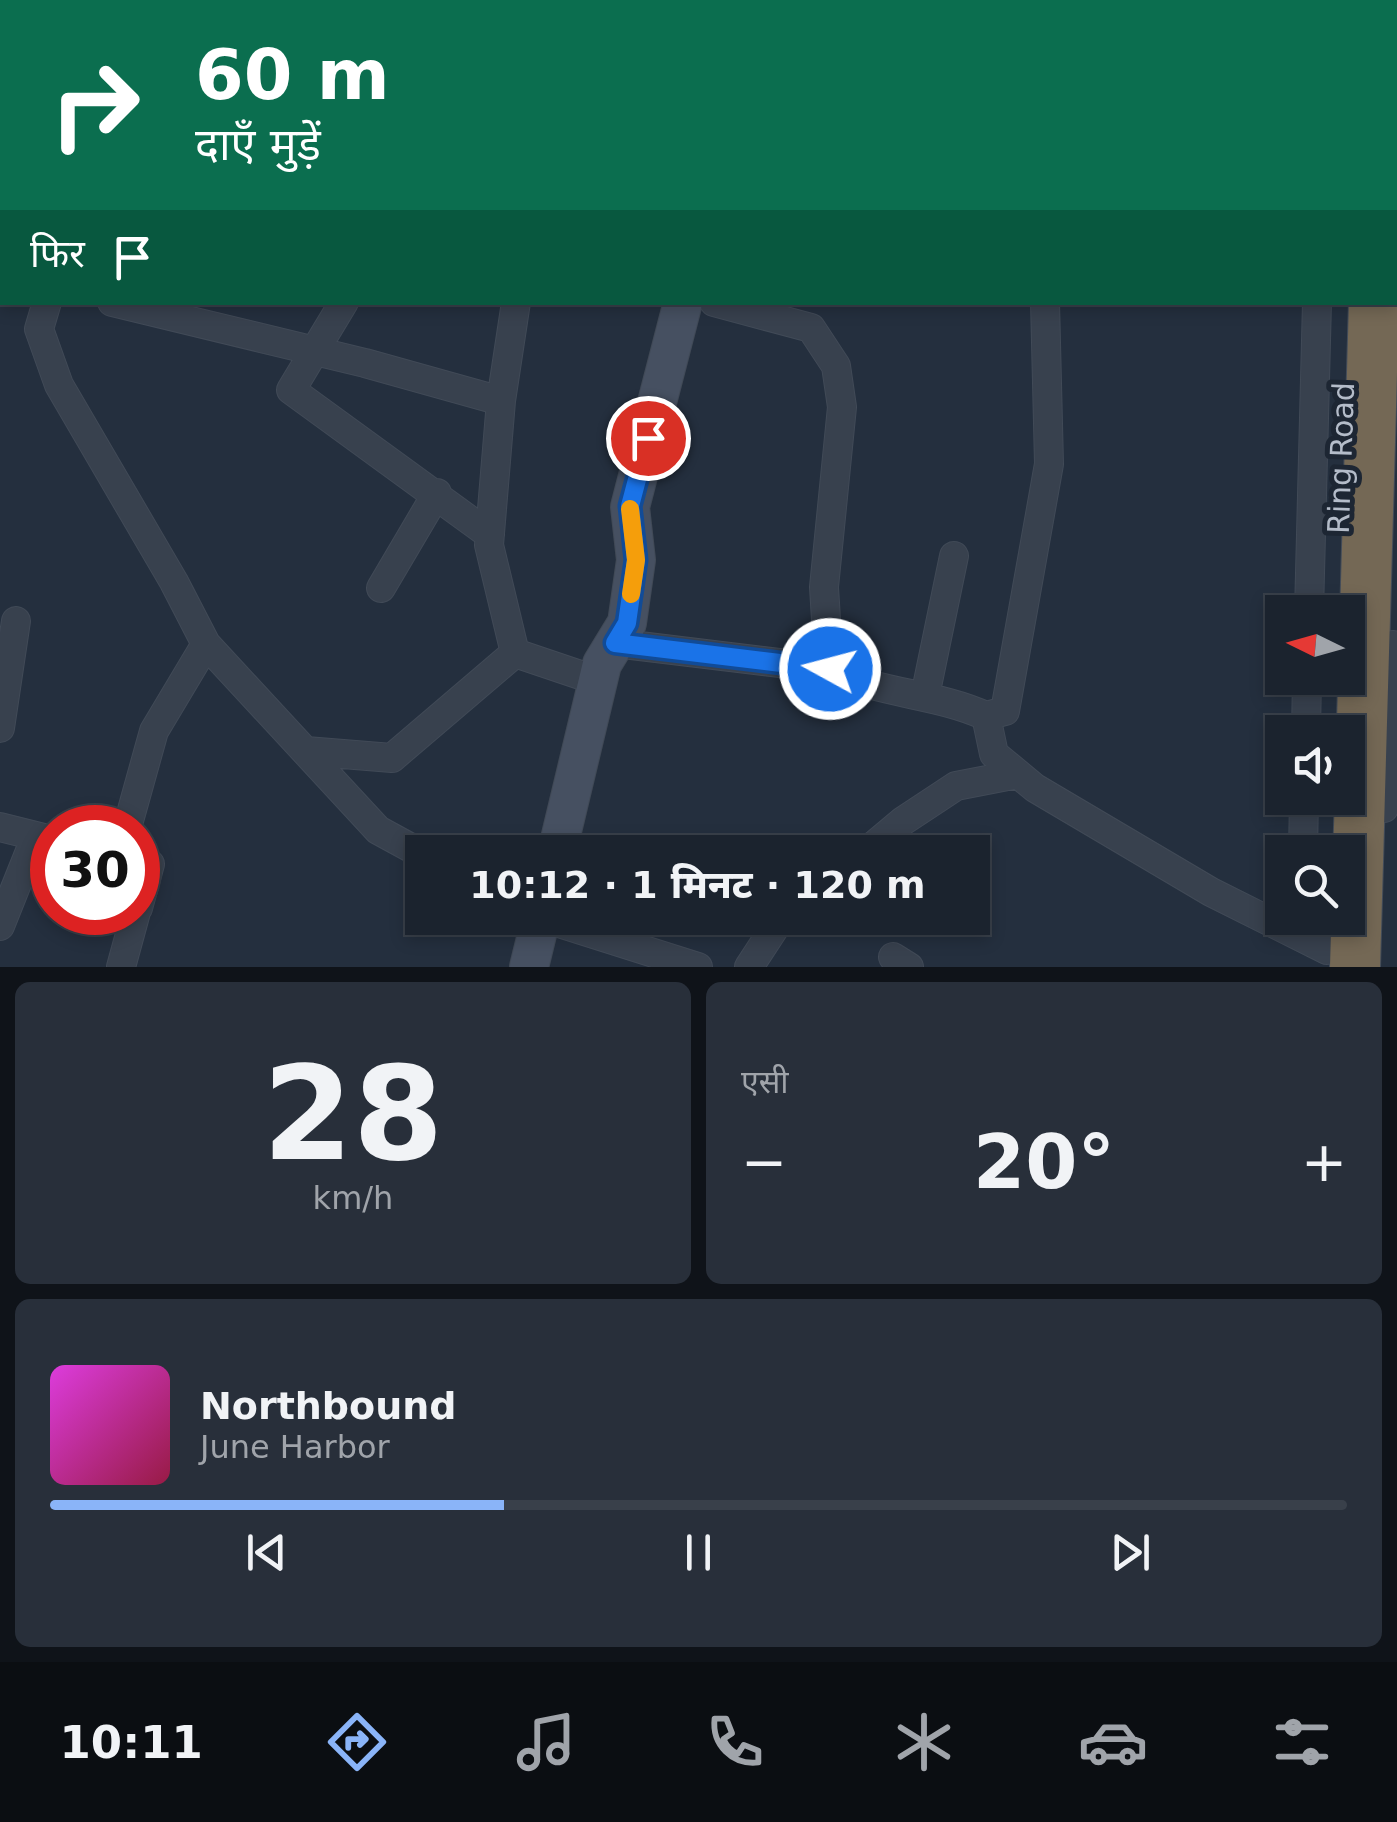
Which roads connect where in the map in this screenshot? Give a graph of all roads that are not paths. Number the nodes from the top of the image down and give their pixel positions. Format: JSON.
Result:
{"nodes":[{"id":1,"x":47,"y":305,"type":"edge"},
{"id":2,"x":124,"y":305,"type":"edge"},
{"id":3,"x":342,"y":305,"type":"edge"},
{"id":4,"x":516,"y":305,"type":"edge"},
{"id":5,"x":682,"y":305,"type":"edge"},
{"id":6,"x":725,"y":305,"type":"edge"},
{"id":7,"x":1046,"y":305,"type":"edge"},
{"id":8,"x":1317,"y":305,"type":"edge"},
{"id":9,"x":1346,"y":305,"type":"edge"},
{"id":10,"x":1374,"y":305,"type":"edge"},
{"id":11,"x":313,"y":353,"type":"junction"},
{"id":12,"x":501,"y":402,"type":"junction"},
{"id":13,"x":437,"y":494,"type":"junction"},
{"id":14,"x":490,"y":535,"type":"junction"},
{"id":15,"x":954,"y":556,"type":"dead end"},
{"id":16,"x":381,"y":588,"type":"dead end"},
{"id":17,"x":1309,"y":595,"type":"edge"},
{"id":18,"x":16,"y":620,"type":"dead end"},
{"id":19,"x":1372,"y":634,"type":"edge"},
{"id":20,"x":615,"y":643,"type":"junction"},
{"id":21,"x":206,"y":644,"type":"junction"},
{"id":22,"x":515,"y":653,"type":"junction"},
{"id":23,"x":830,"y":669,"type":"junction"},
{"id":24,"x":598,"y":681,"type":"junction"},
{"id":25,"x":1370,"y":690,"type":"edge"},
{"id":26,"x":926,"y":696,"type":"junction"},
{"id":27,"x":1349,"y":715,"type":"edge"},
{"id":28,"x":986,"y":716,"type":"junction"},
{"id":29,"x":0,"y":728,"type":"edge"},
{"id":30,"x":306,"y":751,"type":"junction"},
{"id":31,"x":1018,"y":774,"type":"junction"},
{"id":32,"x":133,"y":805,"type":"edge"},
{"id":33,"x":0,"y":827,"type":"edge"},
{"id":34,"x":30,"y":834,"type":"edge"},
{"id":35,"x":561,"y":835,"type":"edge"},
{"id":36,"x":886,"y":835,"type":"edge"},
{"id":37,"x":405,"y":845,"type":"edge"},
{"id":38,"x":30,"y":866,"type":"edge"},
{"id":39,"x":0,"y":926,"type":"edge"},
{"id":40,"x":130,"y":935,"type":"edge"},
{"id":41,"x":537,"y":935,"type":"edge"},
{"id":42,"x":596,"y":935,"type":"edge"},
{"id":43,"x":769,"y":935,"type":"edge"},
{"id":44,"x":1320,"y":946,"type":"edge"},
{"id":45,"x":121,"y":967,"type":"edge"},
{"id":46,"x":529,"y":967,"type":"edge"},
{"id":47,"x":698,"y":967,"type":"edge"},
{"id":48,"x":749,"y":967,"type":"edge"},
{"id":49,"x":1376,"y":967,"type":"edge"}],
"edges":[{"from":1,"to":21,"type":"street"},
{"from":2,"to":11,"type":"street"},
{"from":3,"to":11,"type":"street"},
{"from":4,"to":12,"type":"street"},
{"from":5,"to":20,"type":"street"},
{"from":6,"to":23,"type":"street"},
{"from":7,"to":28,"type":"street"},
{"from":8,"to":17,"type":"street"},
{"from":9,"to":19,"type":"highway","name":"Ring Road"},
{"from":10,"to":19,"type":"highway"},
{"from":11,"to":12,"type":"street"},
{"from":11,"to":13,"type":"street"},
{"from":12,"to":14,"type":"street"},
{"from":13,"to":14,"type":"street"},
{"from":13,"to":16,"type":"street"},
{"from":14,"to":22,"type":"street"},
{"from":15,"to":26,"type":"street"},
{"from":18,"to":29,"type":"street"},
{"from":19,"to":25,"type":"highway"},
{"from":20,"to":23,"type":"street"},
{"from":20,"to":24,"type":"street"},
{"from":21,"to":30,"type":"street"},
{"from":21,"to":32,"type":"street"},
{"from":22,"to":24,"type":"street"},
{"from":22,"to":30,"type":"street"},
{"from":23,"to":26,"type":"street"},
{"from":24,"to":35,"type":"street"},
{"from":25,"to":27,"type":"highway"},
{"from":25,"to":44,"type":"highway"},
{"from":25,"to":49,"type":"street"},
{"from":26,"to":28,"type":"street"},
{"from":28,"to":31,"type":"street"},
{"from":30,"to":37,"type":"street"},
{"from":31,"to":36,"type":"street"},
{"from":31,"to":44,"type":"street"},
{"from":33,"to":34,"type":"street"},
{"from":38,"to":39,"type":"street"},
{"from":40,"to":45,"type":"street"},
{"from":41,"to":46,"type":"street"},
{"from":42,"to":47,"type":"street"},
{"from":43,"to":48,"type":"street"}]}
